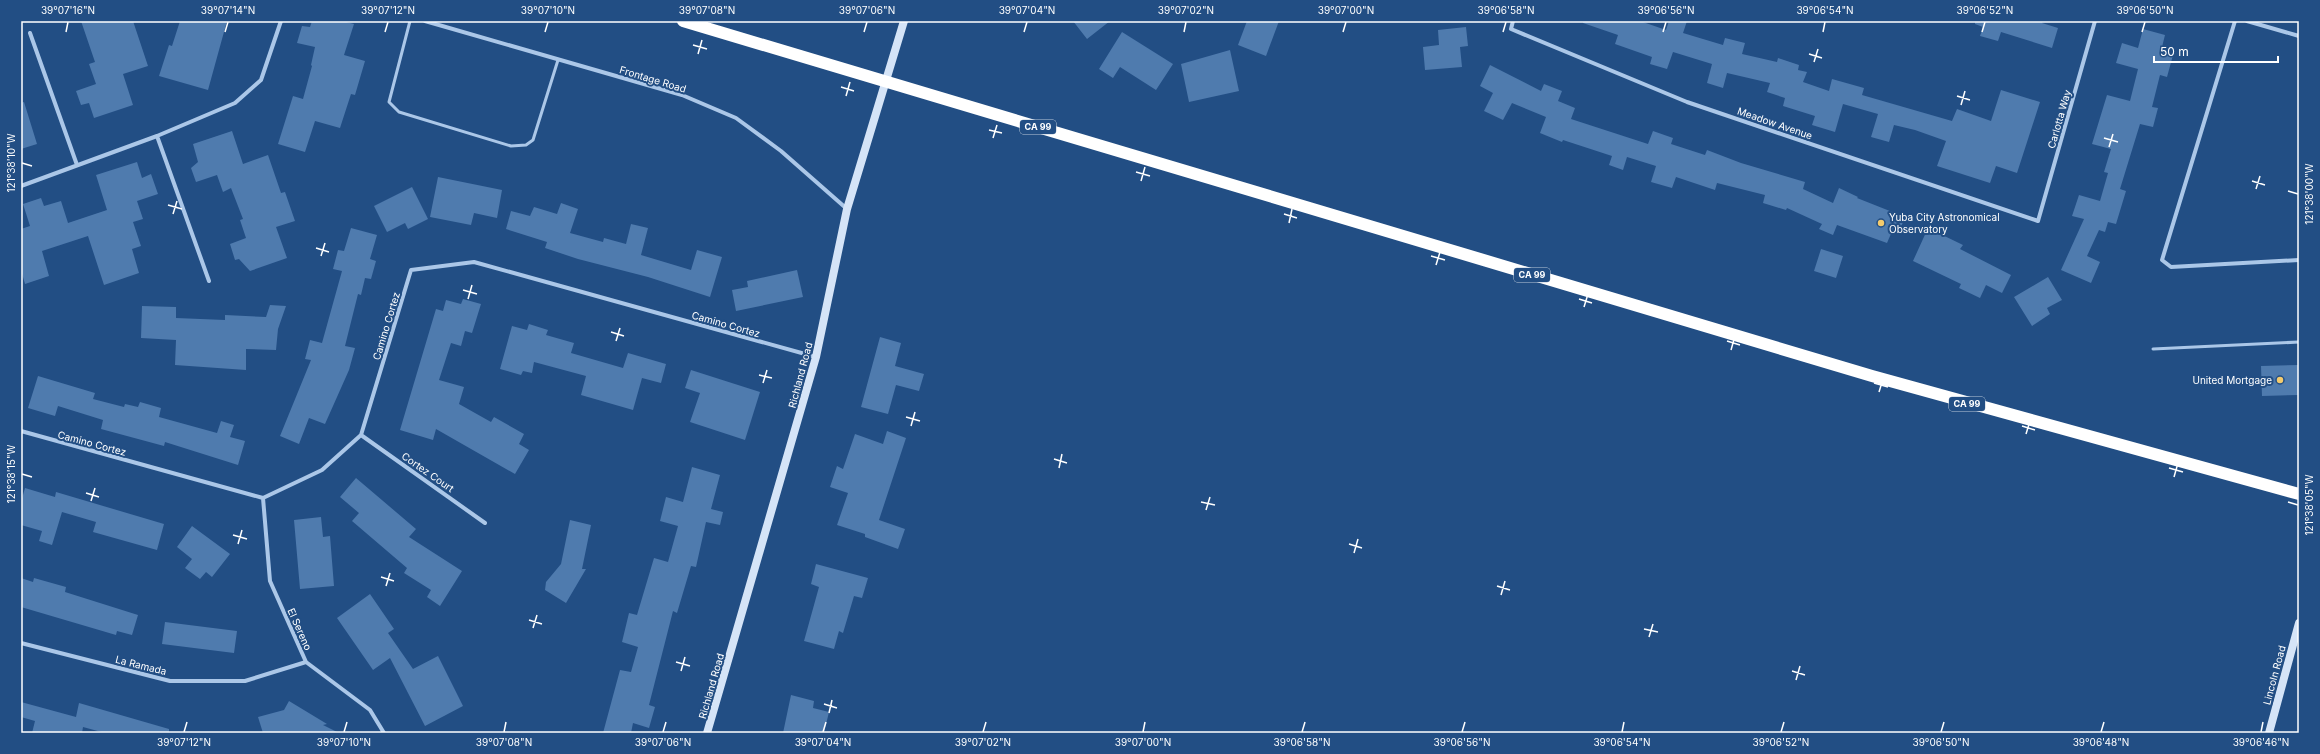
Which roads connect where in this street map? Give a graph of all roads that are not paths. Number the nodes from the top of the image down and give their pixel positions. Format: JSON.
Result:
{"nodes":[{"id":1,"x":281,"y":21,"type":"edge"},
{"id":2,"x":410,"y":21,"type":"edge"},
{"id":3,"x":425,"y":21,"type":"edge"},
{"id":4,"x":683,"y":21,"type":"edge"},
{"id":5,"x":904,"y":21,"type":"edge"},
{"id":6,"x":1513,"y":21,"type":"edge"},
{"id":7,"x":2095,"y":21,"type":"edge"},
{"id":8,"x":2235,"y":21,"type":"edge"},
{"id":9,"x":2247,"y":21,"type":"edge"},
{"id":10,"x":30,"y":33,"type":"dead end"},
{"id":11,"x":2299,"y":36,"type":"edge"},
{"id":12,"x":558,"y":60,"type":"junction"},
{"id":13,"x":885,"y":80,"type":"junction"},
{"id":14,"x":157,"y":136,"type":"junction"},
{"id":15,"x":77,"y":165,"type":"junction"},
{"id":16,"x":21,"y":186,"type":"edge"},
{"id":17,"x":847,"y":209,"type":"junction"},
{"id":18,"x":2038,"y":221,"type":"joint"},
{"id":19,"x":2299,"y":260,"type":"edge"},
{"id":20,"x":209,"y":281,"type":"dead end"},
{"id":21,"x":2299,"y":342,"type":"edge"},
{"id":22,"x":2153,"y":349,"type":"dead end"},
{"id":23,"x":816,"y":357,"type":"junction"},
{"id":24,"x":21,"y":431,"type":"edge"},
{"id":25,"x":361,"y":435,"type":"junction"},
{"id":26,"x":2299,"y":494,"type":"edge"},
{"id":27,"x":263,"y":498,"type":"junction"},
{"id":28,"x":485,"y":523,"type":"dead end"},
{"id":29,"x":2299,"y":623,"type":"edge"},
{"id":30,"x":21,"y":643,"type":"edge"},
{"id":31,"x":306,"y":662,"type":"junction"},
{"id":32,"x":384,"y":733,"type":"edge"},
{"id":33,"x":708,"y":733,"type":"edge"},
{"id":34,"x":2269,"y":733,"type":"edge"}],
"edges":[{"from":1,"to":14,"type":"street"},
{"from":2,"to":12,"type":"lane"},
{"from":3,"to":12,"type":"street","name":"Frontage Road"},
{"from":4,"to":13,"type":"highway","number":"CA 99"},
{"from":5,"to":13,"type":"street","name":"Richland Road"},
{"from":6,"to":18,"type":"street","name":"Meadow Avenue"},
{"from":7,"to":18,"type":"street","name":"Carlotta Way"},
{"from":8,"to":19,"type":"street"},
{"from":9,"to":11,"type":"street"},
{"from":10,"to":15,"type":"street"},
{"from":12,"to":17,"type":"street","name":"Frontage Road"},
{"from":13,"to":17,"type":"street","name":"Richland Road"},
{"from":13,"to":26,"type":"highway","number":"CA 99"},
{"from":14,"to":15,"type":"street"},
{"from":14,"to":20,"type":"street"},
{"from":15,"to":16,"type":"street"},
{"from":17,"to":23,"type":"street","name":"Richland Road"},
{"from":21,"to":22,"type":"lane"},
{"from":23,"to":25,"type":"street","name":"Camino Cortez"},
{"from":23,"to":33,"type":"street","name":"Richland Road"},
{"from":24,"to":27,"type":"street","name":"Camino Cortez"},
{"from":25,"to":27,"type":"street"},
{"from":25,"to":28,"type":"street","name":"Cortez Court"},
{"from":27,"to":31,"type":"street","name":"El Sereno"},
{"from":29,"to":34,"type":"street","name":"Lincoln Road"},
{"from":30,"to":31,"type":"street","name":"La Ramada"},
{"from":31,"to":32,"type":"street","name":"El Sereno"}]}
